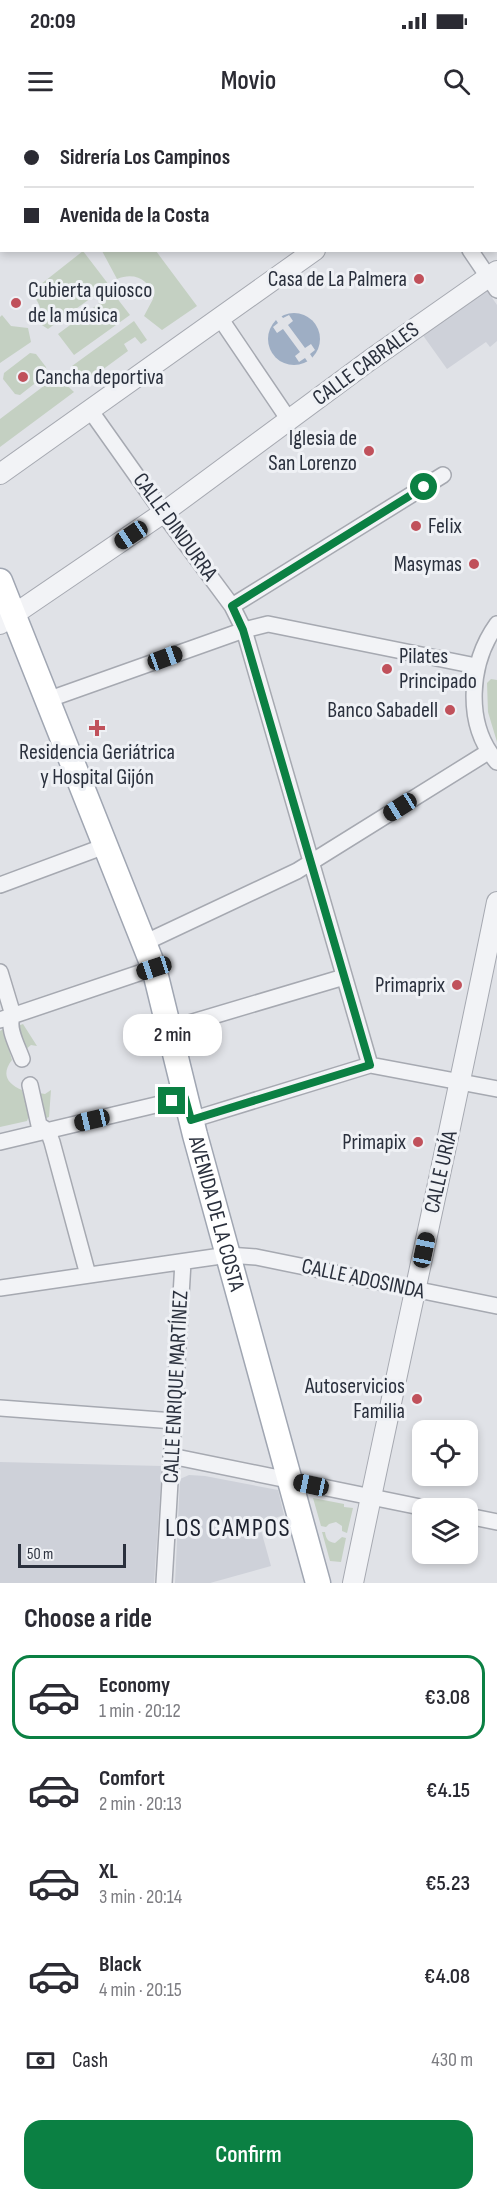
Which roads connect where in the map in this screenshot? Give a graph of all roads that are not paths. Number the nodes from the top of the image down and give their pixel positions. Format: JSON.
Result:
{"nodes":[{"id":1,"x":312,"y":252,"type":"edge"},
{"id":2,"x":472,"y":252,"type":"edge"},
{"id":3,"x":494,"y":279,"type":"edge"},
{"id":4,"x":220,"y":318,"type":"junction"},
{"id":5,"x":90,"y":410,"type":"junction"},
{"id":6,"x":289,"y":420,"type":"junction"},
{"id":7,"x":0,"y":474,"type":"edge"},
{"id":8,"x":443,"y":475,"type":"dead end"},
{"id":9,"x":163,"y":513,"type":"junction"},
{"id":10,"x":0,"y":581,"type":"edge"},
{"id":11,"x":232,"y":606,"type":"junction"},
{"id":12,"x":7,"y":620,"type":"edge"},
{"id":13,"x":497,"y":624,"type":"edge"},
{"id":14,"x":243,"y":630,"type":"junction"},
{"id":15,"x":476,"y":666,"type":"junction"},
{"id":16,"x":47,"y":700,"type":"junction"},
{"id":17,"x":492,"y":757,"type":"edge"},
{"id":18,"x":105,"y":846,"type":"junction"},
{"id":19,"x":311,"y":862,"type":"junction"},
{"id":20,"x":0,"y":885,"type":"edge"},
{"id":21,"x":497,"y":902,"type":"edge"},
{"id":22,"x":144,"y":943,"type":"junction"},
{"id":23,"x":154,"y":968,"type":"junction"},
{"id":24,"x":0,"y":972,"type":"edge"},
{"id":25,"x":344,"y":977,"type":"junction"},
{"id":26,"x":6,"y":1018,"type":"edge"},
{"id":27,"x":169,"y":1029,"type":"junction"},
{"id":28,"x":22,"y":1059,"type":"dead end"},
{"id":29,"x":370,"y":1065,"type":"junction"},
{"id":30,"x":461,"y":1082,"type":"junction"},
{"id":31,"x":30,"y":1084,"type":"dead end"},
{"id":32,"x":497,"y":1089,"type":"edge"},
{"id":33,"x":188,"y":1109,"type":"junction"},
{"id":34,"x":48,"y":1131,"type":"junction"},
{"id":35,"x":0,"y":1142,"type":"edge"},
{"id":36,"x":228,"y":1255,"type":"junction"},
{"id":37,"x":183,"y":1262,"type":"junction"},
{"id":38,"x":88,"y":1275,"type":"junction"},
{"id":39,"x":0,"y":1288,"type":"edge"},
{"id":40,"x":414,"y":1289,"type":"junction"},
{"id":41,"x":497,"y":1306,"type":"edge"},
{"id":42,"x":0,"y":1408,"type":"edge"},
{"id":43,"x":174,"y":1420,"type":"junction"},
{"id":44,"x":171,"y":1456,"type":"junction"},
{"id":45,"x":290,"y":1480,"type":"junction"},
{"id":46,"x":371,"y":1498,"type":"junction"},
{"id":47,"x":412,"y":1506,"type":"edge"},
{"id":48,"x":478,"y":1518,"type":"edge"},
{"id":49,"x":497,"y":1522,"type":"edge"},
{"id":50,"x":164,"y":1583,"type":"edge"},
{"id":51,"x":318,"y":1583,"type":"edge"},
{"id":52,"x":353,"y":1583,"type":"edge"}],
"edges":[{"from":1,"to":4,"type":"street"},
{"from":2,"to":3,"type":"street"},
{"from":3,"to":6,"type":"street","name":"CALLE CABRALES"},
{"from":4,"to":5,"type":"street"},
{"from":4,"to":6,"type":"street"},
{"from":5,"to":7,"type":"street"},
{"from":5,"to":9,"type":"street","name":"CALLE DINDURRA"},
{"from":6,"to":9,"type":"street","name":"CALLE CABRALES"},
{"from":8,"to":11,"type":"street"},
{"from":9,"to":11,"type":"street","name":"CALLE DINDURRA"},
{"from":9,"to":12,"type":"street","name":"CALLE CABRALES"},
{"from":10,"to":12,"type":"main road","name":"AVENIDA DE LA COSTA"},
{"from":11,"to":14,"type":"street","name":"CALLE DINDURRA"},
{"from":12,"to":16,"type":"main road","name":"AVENIDA DE LA COSTA"},
{"from":13,"to":15,"type":"street"},
{"from":14,"to":15,"type":"street"},
{"from":14,"to":16,"type":"street"},
{"from":14,"to":19,"type":"street","name":"CALLE DINDURRA"},
{"from":15,"to":17,"type":"street"},
{"from":16,"to":18,"type":"main road","name":"AVENIDA DE LA COSTA"},
{"from":17,"to":19,"type":"street"},
{"from":18,"to":20,"type":"street"},
{"from":18,"to":22,"type":"main road","name":"AVENIDA DE LA COSTA"},
{"from":19,"to":22,"type":"street"},
{"from":19,"to":25,"type":"street","name":"CALLE DINDURRA"},
{"from":21,"to":30,"type":"street","name":"CALLE URÍA"},
{"from":22,"to":23,"type":"main road","name":"AVENIDA DE LA COSTA"},
{"from":23,"to":26,"type":"street"},
{"from":23,"to":27,"type":"main road","name":"AVENIDA DE LA COSTA"},
{"from":24,"to":26,"type":"street"},
{"from":25,"to":27,"type":"street"},
{"from":25,"to":29,"type":"street","name":"CALLE DINDURRA"},
{"from":26,"to":28,"type":"street"},
{"from":27,"to":33,"type":"main road","name":"AVENIDA DE LA COSTA"},
{"from":29,"to":30,"type":"street"},
{"from":29,"to":33,"type":"street"},
{"from":30,"to":32,"type":"street"},
{"from":30,"to":40,"type":"street","name":"CALLE URÍA"},
{"from":31,"to":34,"type":"street"},
{"from":33,"to":34,"type":"street"},
{"from":33,"to":36,"type":"main road","name":"AVENIDA DE LA COSTA"},
{"from":34,"to":35,"type":"street"},
{"from":34,"to":38,"type":"street"},
{"from":36,"to":37,"type":"street","name":"CALLE ADOSINDA"},
{"from":36,"to":40,"type":"street","name":"CALLE ADOSINDA"},
{"from":36,"to":45,"type":"main road","name":"AVENIDA DE LA COSTA"},
{"from":37,"to":38,"type":"street","name":"CALLE ADOSINDA"},
{"from":37,"to":43,"type":"street","name":"CALLE ENRIQUE MARTÍNEZ"},
{"from":38,"to":39,"type":"street","name":"CALLE ADOSINDA"},
{"from":40,"to":41,"type":"street","name":"CALLE ADOSINDA"},
{"from":40,"to":46,"type":"street","name":"CALLE URÍA"},
{"from":42,"to":43,"type":"street"},
{"from":43,"to":44,"type":"street","name":"CALLE ENRIQUE MARTÍNEZ"},
{"from":44,"to":45,"type":"street"},
{"from":44,"to":50,"type":"street","name":"CALLE ENRIQUE MARTÍNEZ"},
{"from":45,"to":46,"type":"street"},
{"from":45,"to":51,"type":"main road","name":"AVENIDA DE LA COSTA"},
{"from":46,"to":47,"type":"street"},
{"from":46,"to":52,"type":"street","name":"CALLE URÍA"},
{"from":48,"to":49,"type":"street"}]}
